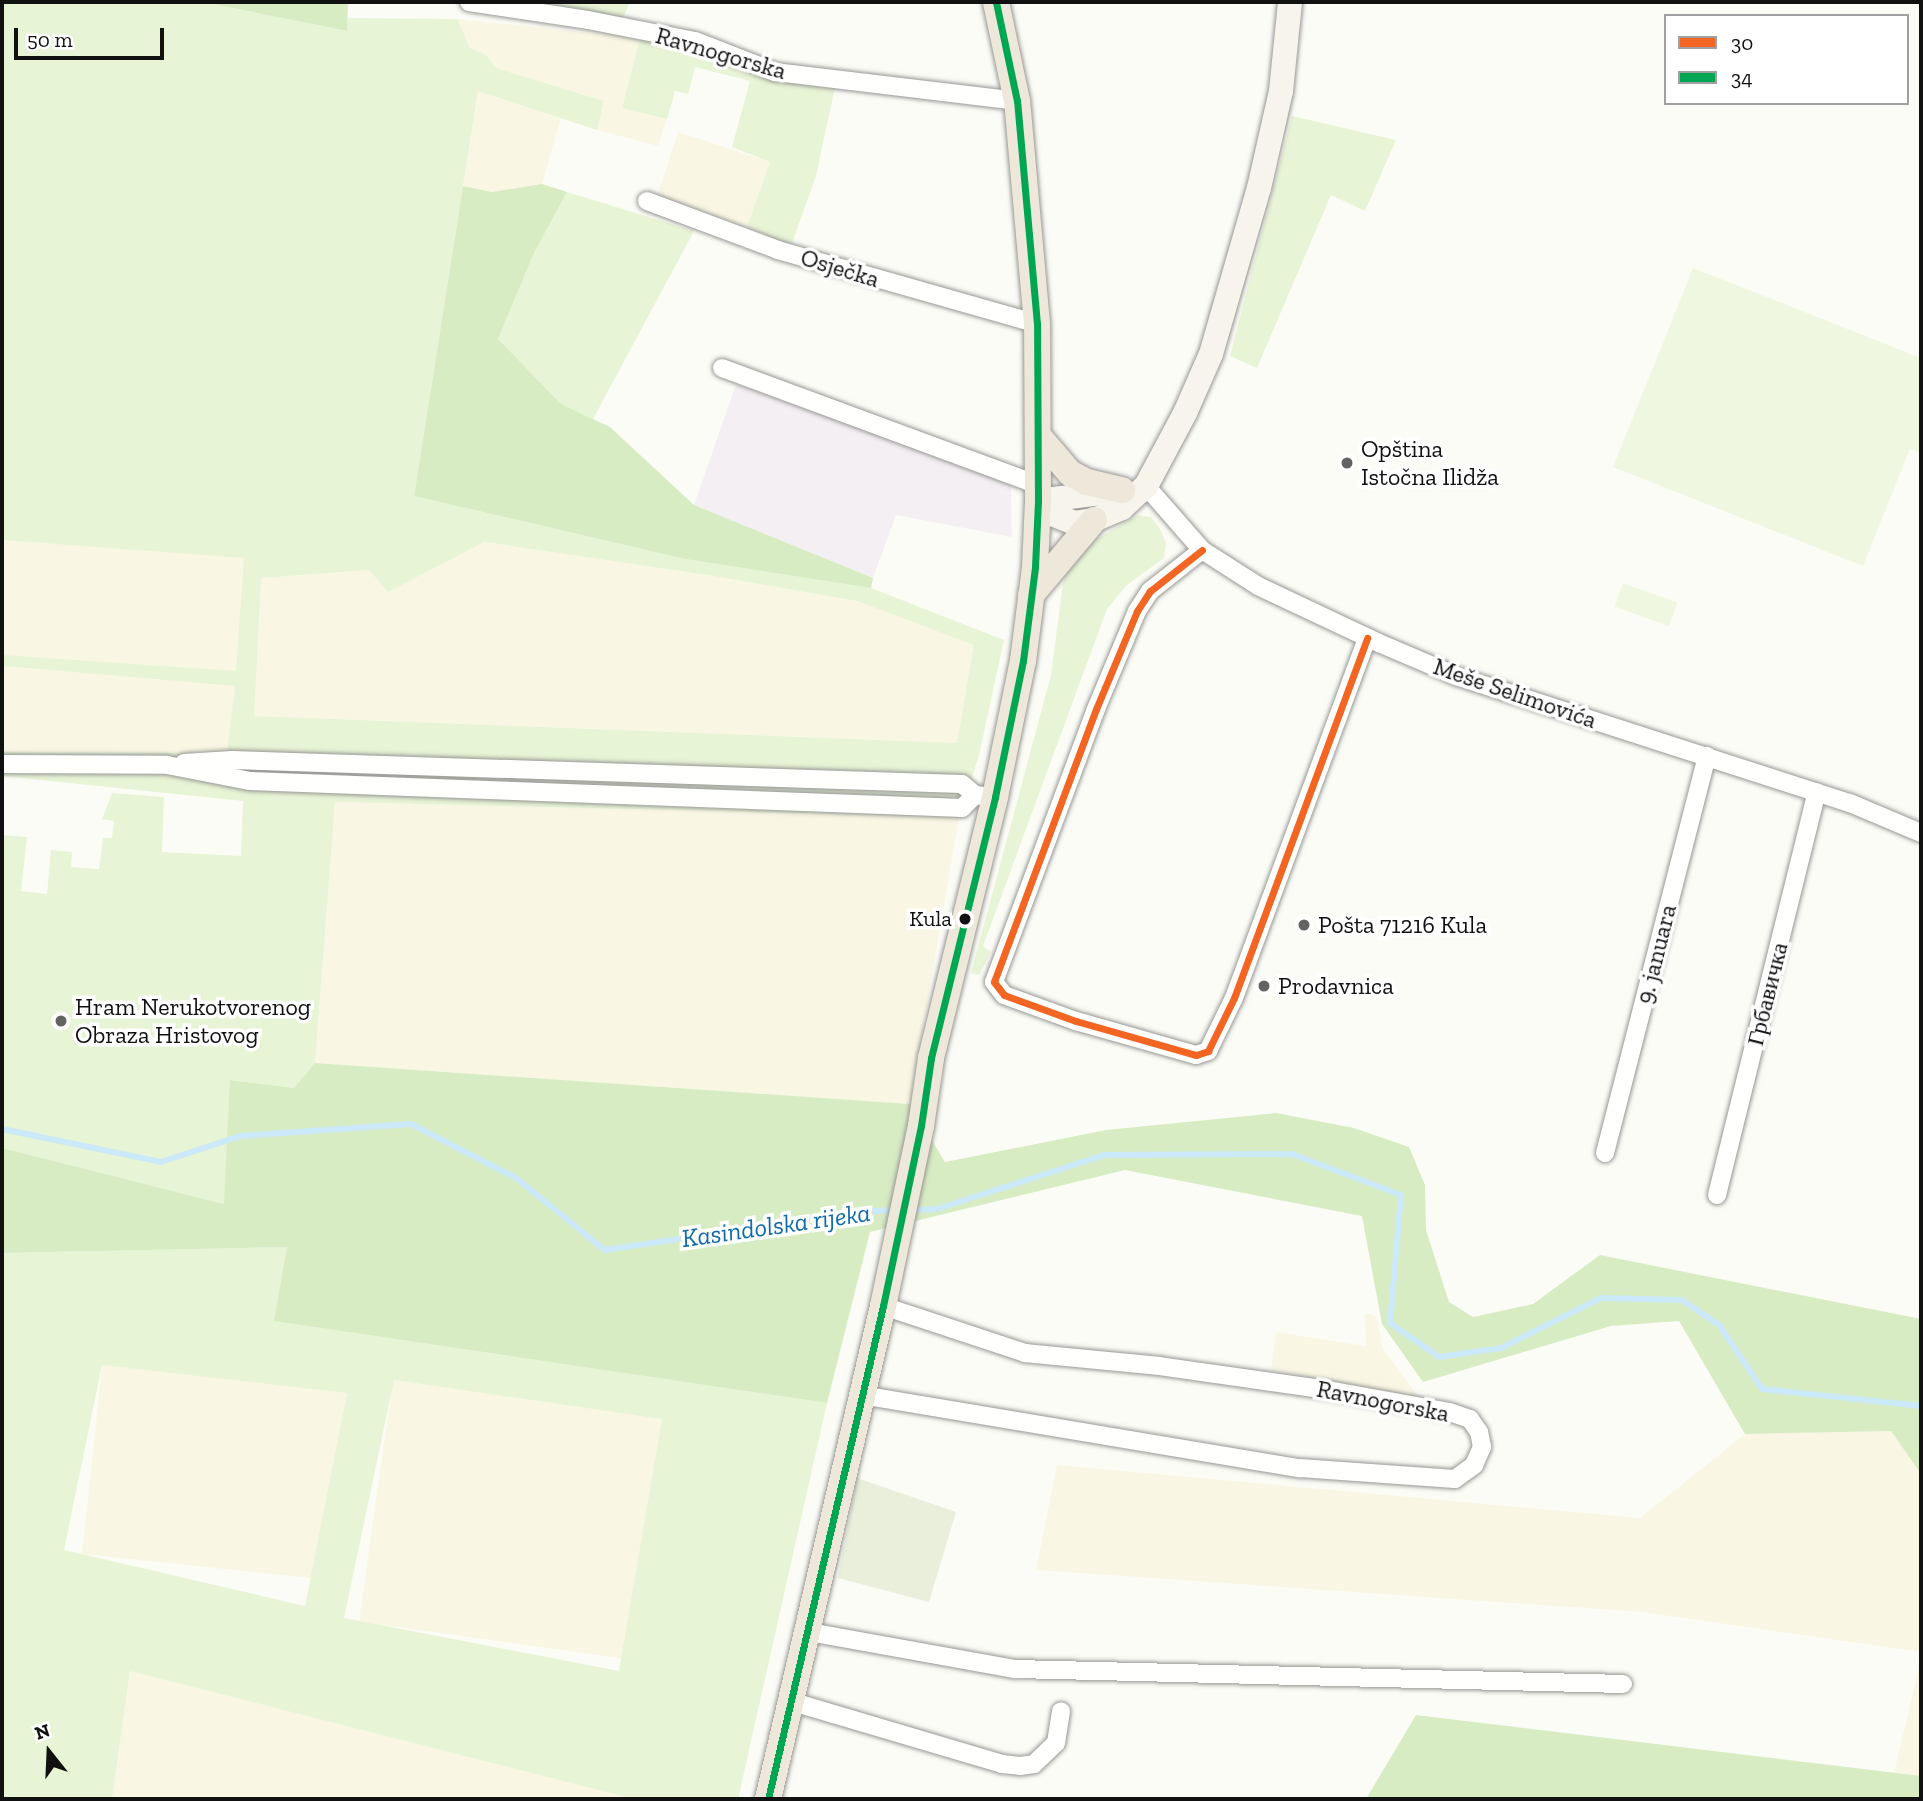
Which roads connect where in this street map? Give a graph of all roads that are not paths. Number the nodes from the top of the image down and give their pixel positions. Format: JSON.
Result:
{"nodes":[{"id":1,"x":469,"y":2,"type":"edge"},
{"id":2,"x":996,"y":2,"type":"edge"},
{"id":3,"x":1290,"y":2,"type":"edge"},
{"id":4,"x":1017,"y":101,"type":"junction"},
{"id":5,"x":647,"y":201,"type":"dead end"},
{"id":6,"x":1037,"y":324,"type":"junction"},
{"id":7,"x":722,"y":368,"type":"dead end"},
{"id":8,"x":1039,"y":437,"type":"junction"},
{"id":9,"x":1134,"y":488,"type":"junction"},
{"id":10,"x":1038,"y":493,"type":"junction"},
{"id":11,"x":1094,"y":520,"type":"junction"},
{"id":12,"x":1202,"y":550,"type":"junction"},
{"id":13,"x":1031,"y":595,"type":"junction"},
{"id":14,"x":1367,"y":638,"type":"junction"},
{"id":15,"x":1707,"y":756,"type":"junction"},
{"id":16,"x":2,"y":764,"type":"edge"},
{"id":17,"x":1817,"y":792,"type":"junction"},
{"id":18,"x":985,"y":796,"type":"junction"},
{"id":19,"x":1921,"y":833,"type":"edge"},
{"id":20,"x":1605,"y":1153,"type":"dead end"},
{"id":21,"x":1717,"y":1195,"type":"dead end"},
{"id":22,"x":883,"y":1306,"type":"junction"},
{"id":23,"x":862,"y":1395,"type":"junction"},
{"id":24,"x":809,"y":1632,"type":"junction"},
{"id":25,"x":1623,"y":1684,"type":"dead end"},
{"id":26,"x":793,"y":1702,"type":"junction"},
{"id":27,"x":1061,"y":1712,"type":"dead end"},
{"id":28,"x":768,"y":1799,"type":"edge"}],
"edges":[{"from":1,"to":4,"type":"street","name":"Ravnogorska"},
{"from":2,"to":4,"type":"main road"},
{"from":3,"to":9,"type":"main road"},
{"from":4,"to":6,"type":"main road"},
{"from":5,"to":6,"type":"street","name":"Osječka"},
{"from":6,"to":8,"type":"main road"},
{"from":7,"to":10,"type":"street"},
{"from":8,"to":9,"type":"main road"},
{"from":8,"to":10,"type":"main road"},
{"from":9,"to":10,"type":"main road"},
{"from":9,"to":11,"type":"main road"},
{"from":9,"to":12,"type":"street","name":"Meše Selimovića"},
{"from":10,"to":11,"type":"main road"},
{"from":10,"to":13,"type":"main road"},
{"from":11,"to":13,"type":"main road"},
{"from":12,"to":14,"type":"street","name":"Meše Selimovića"},
{"from":12,"to":14,"type":"street"},
{"from":13,"to":18,"type":"main road"},
{"from":14,"to":15,"type":"street","name":"Meše Selimovića"},
{"from":15,"to":17,"type":"street","name":"Meše Selimovića"},
{"from":15,"to":20,"type":"street","name":"9. januara"},
{"from":16,"to":18,"type":"street"},
{"from":17,"to":19,"type":"street","name":"Meše Selimovića"},
{"from":17,"to":21,"type":"street","name":"Грбавичка"},
{"from":18,"to":22,"type":"main road"},
{"from":22,"to":23,"type":"main road"},
{"from":22,"to":23,"type":"street","name":"Ravnogorska"},
{"from":23,"to":24,"type":"main road"},
{"from":24,"to":25,"type":"street"},
{"from":24,"to":26,"type":"main road"},
{"from":26,"to":27,"type":"street"},
{"from":26,"to":28,"type":"main road"}]}
